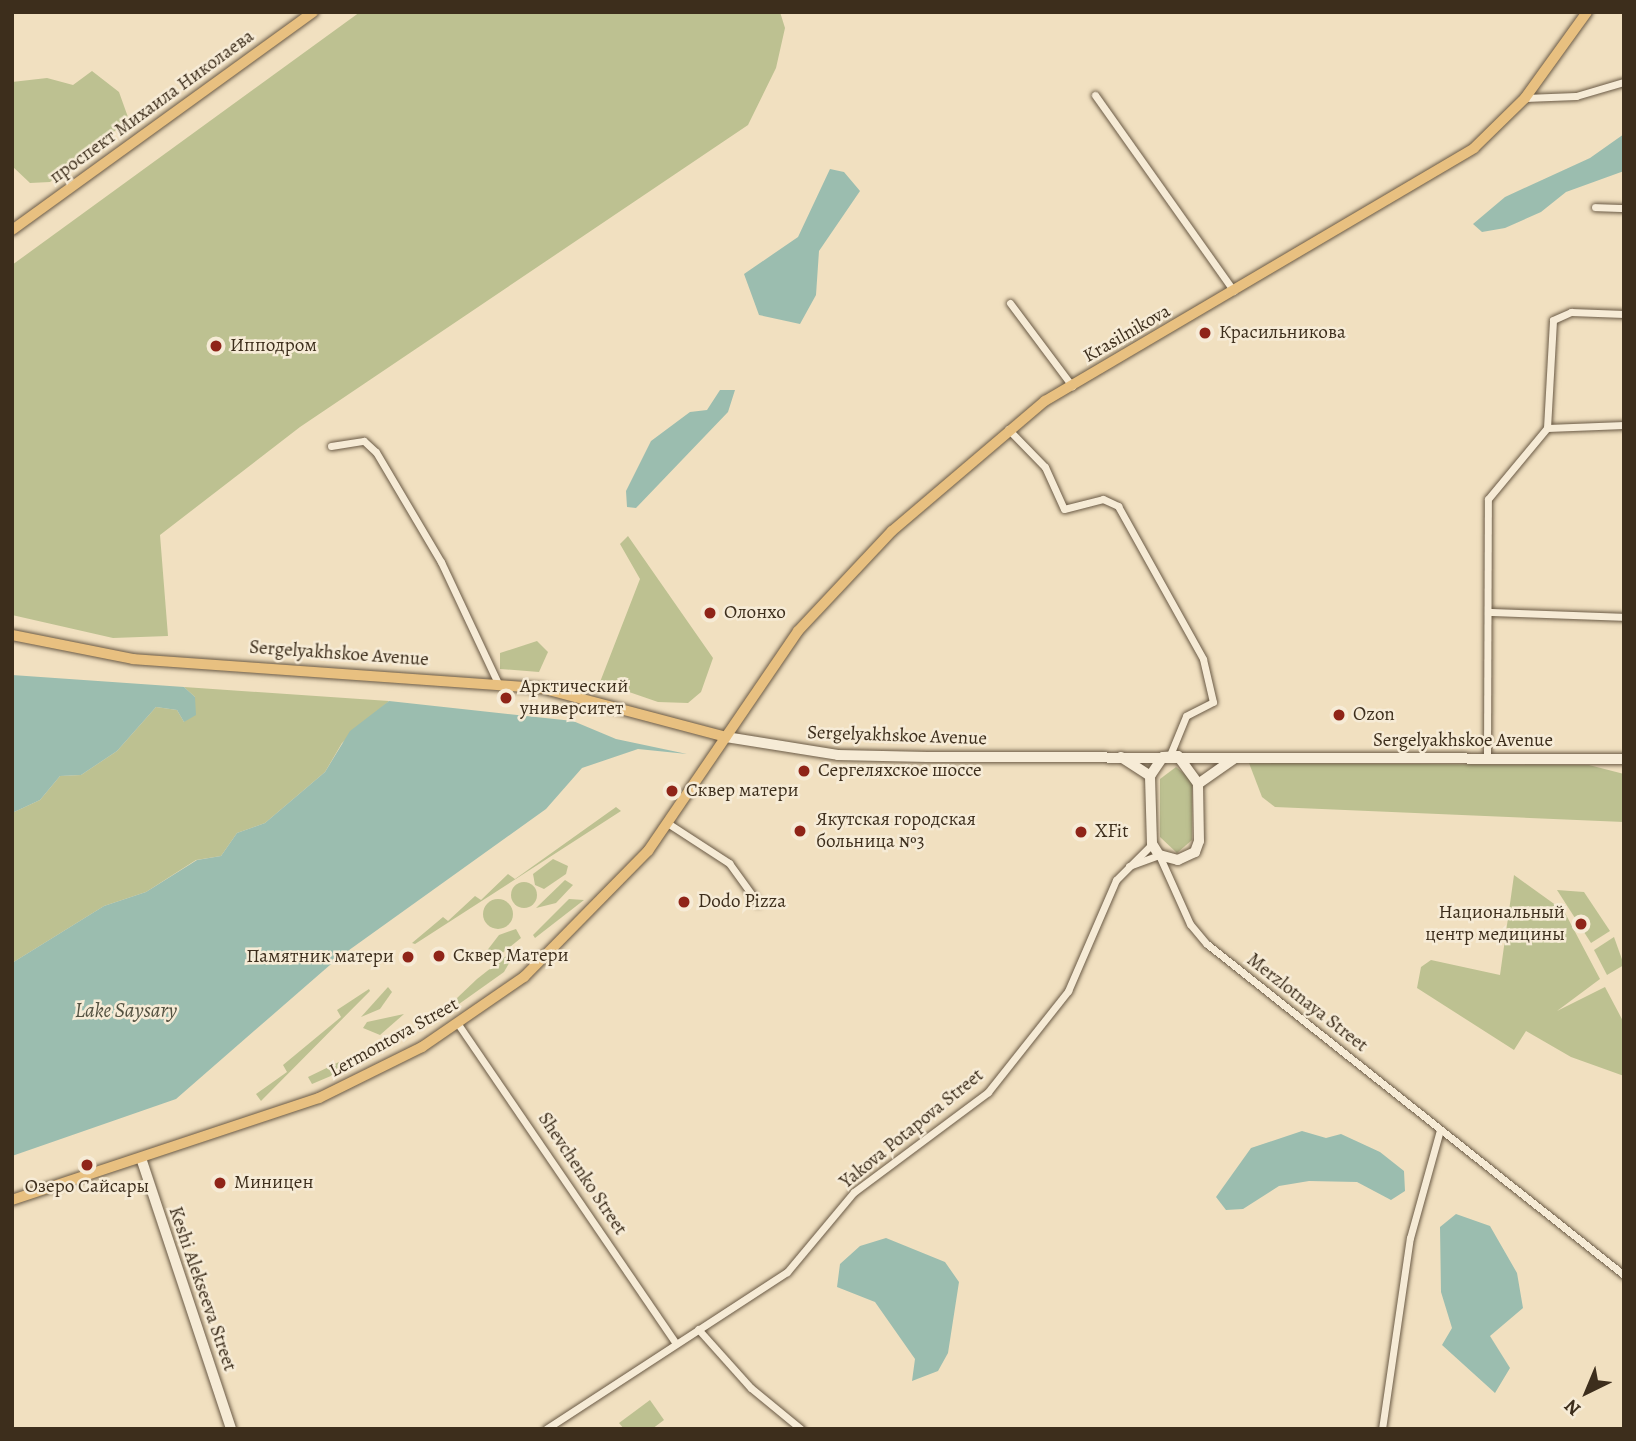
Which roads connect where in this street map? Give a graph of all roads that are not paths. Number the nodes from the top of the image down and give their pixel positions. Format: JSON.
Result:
{"nodes":[{"id":1,"x":313,"y":12,"type":"edge"},
{"id":2,"x":1587,"y":12,"type":"edge"},
{"id":3,"x":1624,"y":82,"type":"edge"},
{"id":4,"x":1095,"y":95,"type":"dead end"},
{"id":5,"x":1525,"y":98,"type":"junction"},
{"id":6,"x":1595,"y":207,"type":"dead end"},
{"id":7,"x":1624,"y":208,"type":"edge"},
{"id":8,"x":12,"y":230,"type":"edge"},
{"id":9,"x":1234,"y":291,"type":"junction"},
{"id":10,"x":1010,"y":303,"type":"dead end"},
{"id":11,"x":1624,"y":314,"type":"edge"},
{"id":12,"x":1072,"y":386,"type":"junction"},
{"id":13,"x":1624,"y":425,"type":"edge"},
{"id":14,"x":1547,"y":428,"type":"junction"},
{"id":15,"x":1007,"y":429,"type":"junction"},
{"id":16,"x":331,"y":446,"type":"dead end"},
{"id":17,"x":1488,"y":612,"type":"junction"},
{"id":18,"x":1624,"y":617,"type":"edge"},
{"id":19,"x":12,"y":635,"type":"edge"},
{"id":20,"x":498,"y":683,"type":"junction"},
{"id":21,"x":726,"y":737,"type":"junction"},
{"id":22,"x":1170,"y":755,"type":"junction"},
{"id":23,"x":1117,"y":756,"type":"junction"},
{"id":24,"x":1238,"y":756,"type":"junction"},
{"id":25,"x":1487,"y":759,"type":"junction"},
{"id":26,"x":1624,"y":759,"type":"edge"},
{"id":27,"x":1150,"y":776,"type":"junction"},
{"id":28,"x":1198,"y":784,"type":"junction"},
{"id":29,"x":669,"y":824,"type":"junction"},
{"id":30,"x":1152,"y":844,"type":"junction"},
{"id":31,"x":1159,"y":855,"type":"junction"},
{"id":32,"x":1178,"y":860,"type":"junction"},
{"id":33,"x":1128,"y":867,"type":"junction"},
{"id":34,"x":1177,"y":885,"type":"junction"},
{"id":35,"x":758,"y":904,"type":"dead end"},
{"id":36,"x":458,"y":1024,"type":"junction"},
{"id":37,"x":1440,"y":1130,"type":"junction"},
{"id":38,"x":142,"y":1161,"type":"junction"},
{"id":39,"x":12,"y":1200,"type":"edge"},
{"id":40,"x":1624,"y":1275,"type":"edge"},
{"id":41,"x":698,"y":1329,"type":"junction"},
{"id":42,"x":676,"y":1343,"type":"junction"},
{"id":43,"x":231,"y":1429,"type":"edge"},
{"id":44,"x":546,"y":1429,"type":"edge"},
{"id":45,"x":802,"y":1429,"type":"edge"},
{"id":46,"x":1382,"y":1429,"type":"edge"}],
"edges":[{"from":1,"to":8,"type":"main road","name":"проспект Михаила Николаева"},
{"from":2,"to":5,"type":"main road","name":"Krasilnikova"},
{"from":3,"to":5,"type":"street"},
{"from":4,"to":9,"type":"street"},
{"from":5,"to":9,"type":"main road","name":"Krasilnikova"},
{"from":6,"to":7,"type":"street"},
{"from":9,"to":12,"type":"main road","name":"Krasilnikova"},
{"from":10,"to":12,"type":"street"},
{"from":11,"to":14,"type":"street"},
{"from":12,"to":15,"type":"main road","name":"Krasilnikova"},
{"from":13,"to":14,"type":"street"},
{"from":14,"to":17,"type":"street"},
{"from":15,"to":21,"type":"main road","name":"Krasilnikova"},
{"from":15,"to":22,"type":"street"},
{"from":16,"to":20,"type":"street"},
{"from":17,"to":18,"type":"street"},
{"from":17,"to":25,"type":"street"},
{"from":19,"to":20,"type":"main road","name":"Sergelyakhskoe Avenue"},
{"from":20,"to":21,"type":"main road","name":"Sergelyakhskoe Avenue"},
{"from":21,"to":23,"type":"main road","name":"Sergelyakhskoe Avenue"},
{"from":21,"to":29,"type":"main road","name":"Lermontova Street"},
{"from":22,"to":23,"type":"main road","name":"Sergelyakhskoe Avenue"},
{"from":22,"to":24,"type":"main road","name":"Sergelyakhskoe Avenue"},
{"from":22,"to":27,"type":"main road"},
{"from":22,"to":28,"type":"main road"},
{"from":23,"to":27,"type":"main road"},
{"from":24,"to":25,"type":"main road","name":"Sergelyakhskoe Avenue"},
{"from":24,"to":28,"type":"main road"},
{"from":25,"to":26,"type":"main road","name":"Sergelyakhskoe Avenue"},
{"from":27,"to":30,"type":"main road"},
{"from":28,"to":32,"type":"main road"},
{"from":29,"to":35,"type":"street"},
{"from":29,"to":36,"type":"main road","name":"Lermontova Street"},
{"from":30,"to":31,"type":"main road"},
{"from":30,"to":33,"type":"street"},
{"from":31,"to":32,"type":"main road"},
{"from":31,"to":33,"type":"street"},
{"from":31,"to":34,"type":"street"},
{"from":32,"to":34,"type":"street"},
{"from":33,"to":41,"type":"street","name":"Yakova Potapova Street"},
{"from":34,"to":37,"type":"street","name":"Merzlotnaya Street"},
{"from":36,"to":38,"type":"main road","name":"Lermontova Street"},
{"from":36,"to":42,"type":"street","name":"Shevchenko Street"},
{"from":37,"to":40,"type":"street","name":"Merzlotnaya Street"},
{"from":37,"to":46,"type":"street"},
{"from":38,"to":39,"type":"main road","name":"Lermontova Street"},
{"from":38,"to":43,"type":"main road","name":"Keshi Alekseeva Street"},
{"from":41,"to":42,"type":"street","name":"Yakova Potapova Street"},
{"from":41,"to":45,"type":"street"},
{"from":42,"to":44,"type":"street","name":"Yakova Potapova Street"}]}
